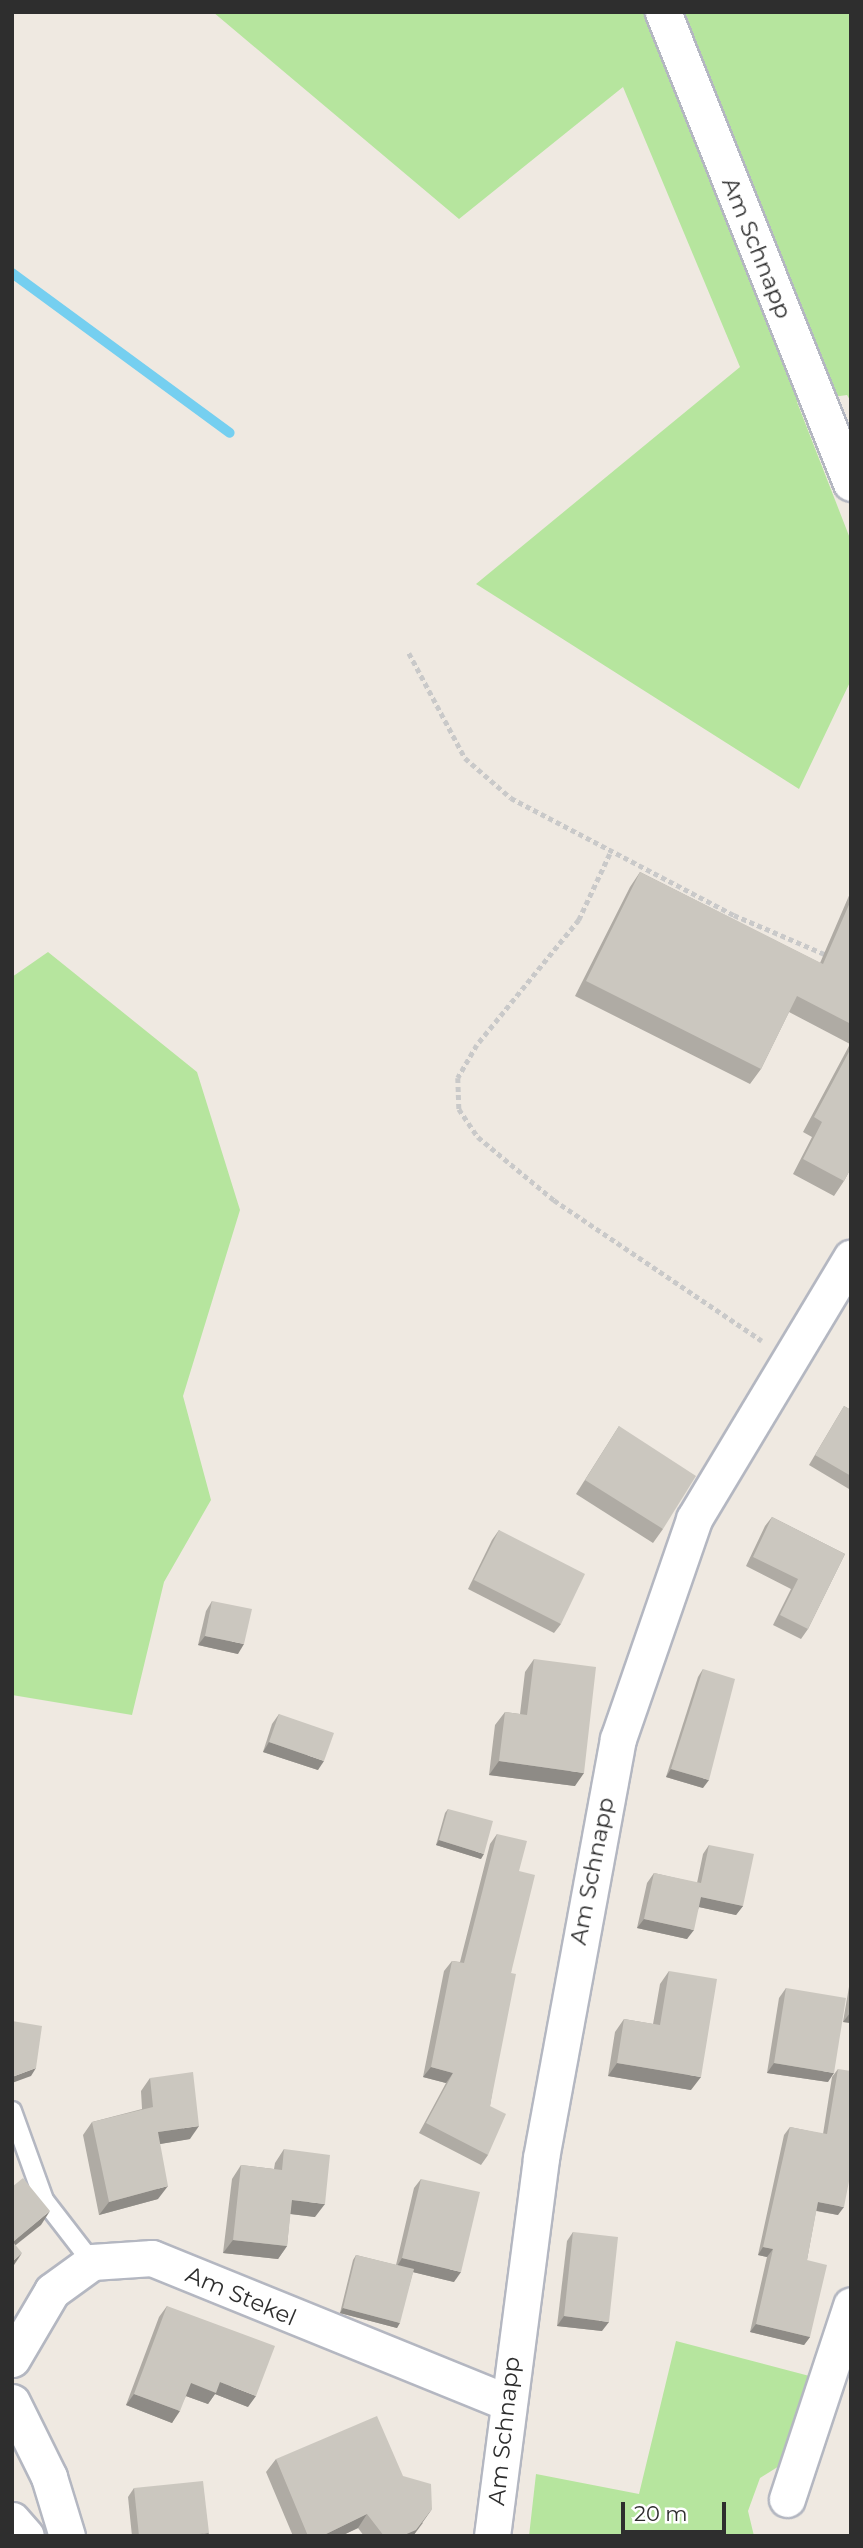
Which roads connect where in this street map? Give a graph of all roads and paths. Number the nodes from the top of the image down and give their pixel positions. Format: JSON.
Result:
{"nodes":[{"id":1,"x":663,"y":12,"type":"edge"},
{"id":2,"x":851,"y":483,"type":"edge"},
{"id":3,"x":409,"y":653,"type":"dead end"},
{"id":4,"x":610,"y":853,"type":"junction"},
{"id":5,"x":839,"y":960,"type":"edge"},
{"id":6,"x":851,"y":1258,"type":"edge"},
{"id":7,"x":789,"y":1359,"type":"junction"},
{"id":8,"x":12,"y":2111,"type":"edge"},
{"id":9,"x":92,"y":2262,"type":"junction"},
{"id":10,"x":851,"y":2305,"type":"edge"},
{"id":11,"x":12,"y":2359,"type":"edge"},
{"id":12,"x":12,"y":2402,"type":"edge"},
{"id":13,"x":506,"y":2402,"type":"junction"},
{"id":14,"x":787,"y":2499,"type":"dead end"},
{"id":15,"x":12,"y":2520,"type":"edge"},
{"id":16,"x":26,"y":2536,"type":"edge"},
{"id":17,"x":68,"y":2536,"type":"edge"},
{"id":18,"x":492,"y":2536,"type":"edge"}],
"edges":[{"from":1,"to":2,"type":"street","name":"Am Schnapp"},
{"from":3,"to":4,"type":"path"},
{"from":4,"to":5,"type":"path"},
{"from":4,"to":7,"type":"path"},
{"from":6,"to":7,"type":"street","name":"Am Schnapp"},
{"from":7,"to":13,"type":"street","name":"Am Schnapp"},
{"from":8,"to":9,"type":"lane"},
{"from":9,"to":11,"type":"street"},
{"from":9,"to":13,"type":"street","name":"Am Stekel"},
{"from":10,"to":14,"type":"street"},
{"from":12,"to":17,"type":"street"},
{"from":13,"to":18,"type":"street","name":"Am Schnapp"},
{"from":15,"to":16,"type":"street"}]}
